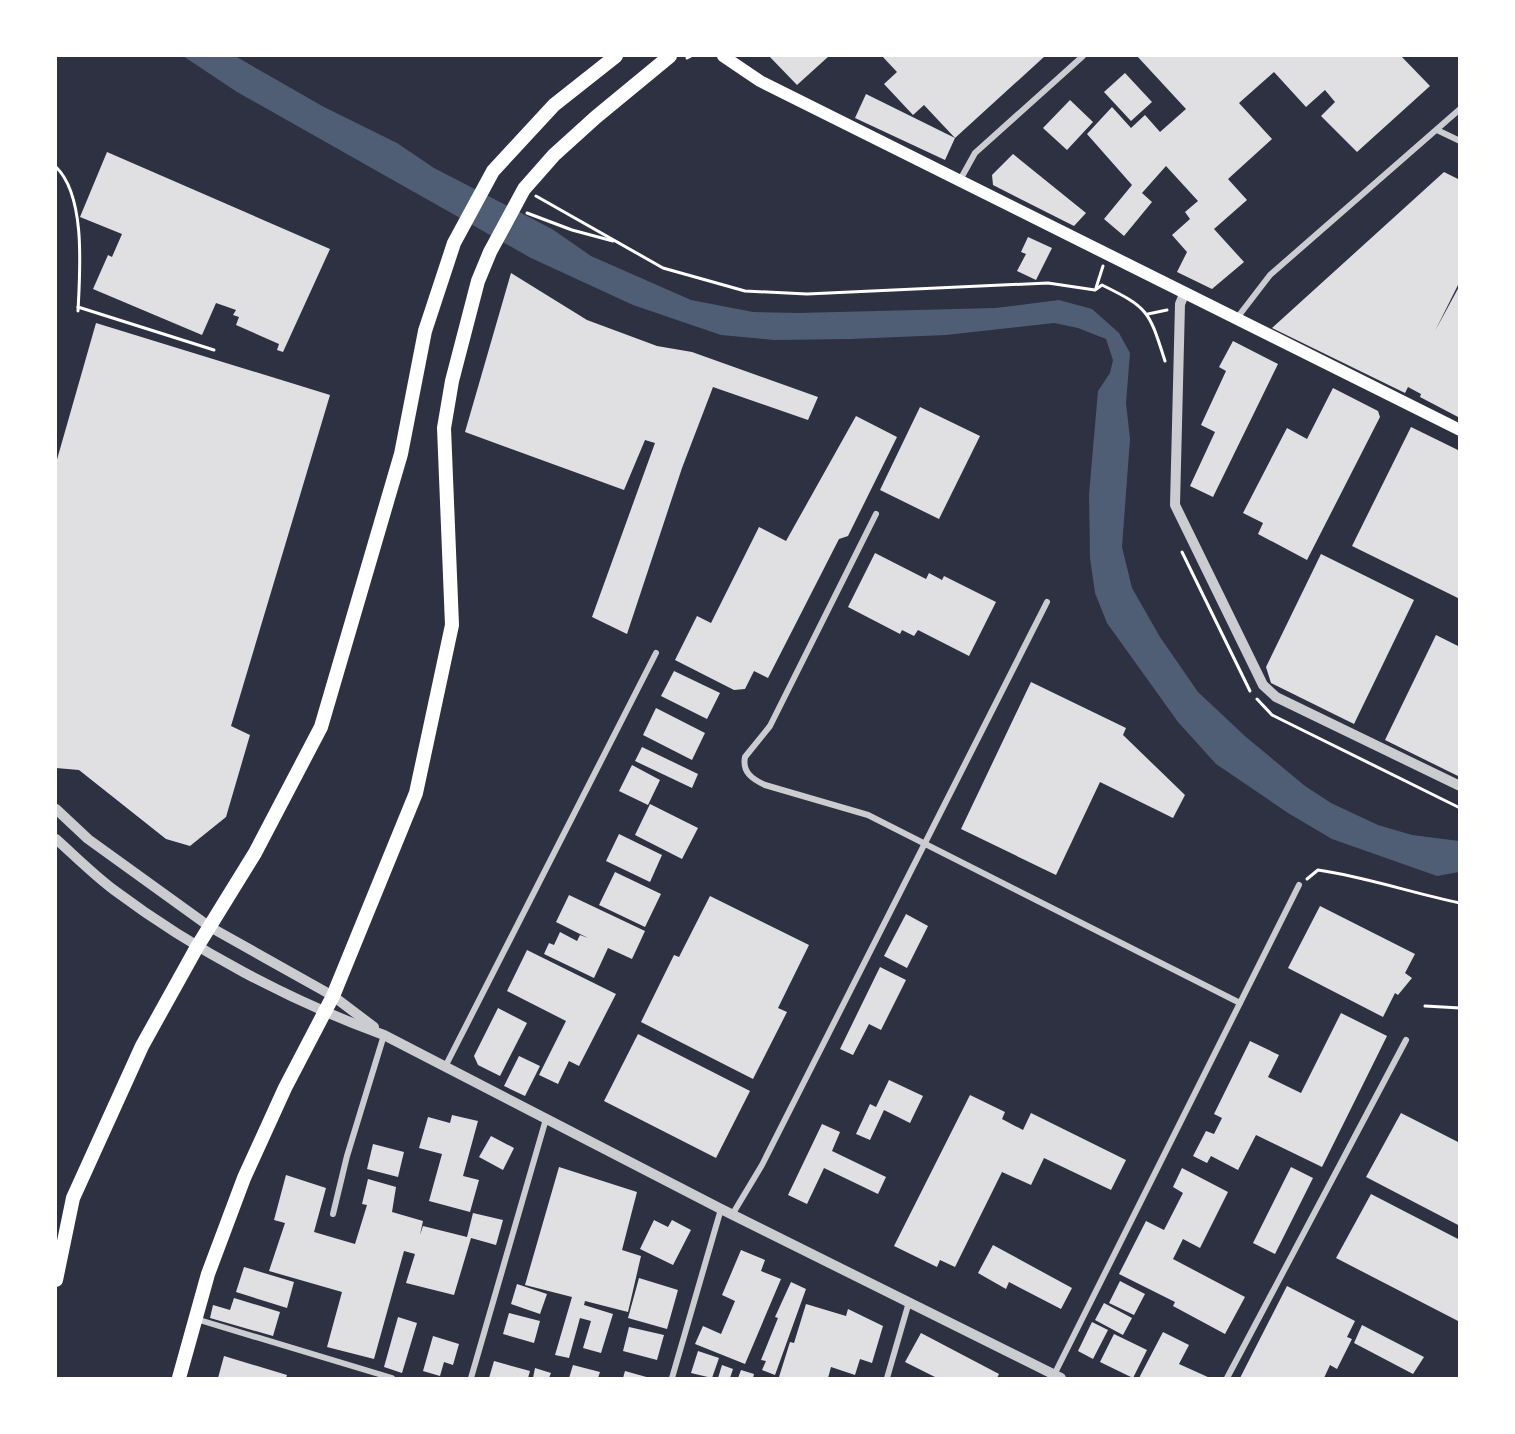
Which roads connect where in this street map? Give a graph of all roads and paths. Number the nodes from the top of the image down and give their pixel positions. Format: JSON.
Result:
{"nodes":[{"id":1,"x":616,"y":56,"type":"edge"},
{"id":2,"x":670,"y":56,"type":"edge"},
{"id":3,"x":723,"y":56,"type":"edge"},
{"id":4,"x":1083,"y":56,"type":"edge"},
{"id":5,"x":1460,"y":109,"type":"edge"},
{"id":6,"x":1437,"y":130,"type":"junction"},
{"id":7,"x":1460,"y":141,"type":"edge"},
{"id":8,"x":56,"y":167,"type":"edge"},
{"id":9,"x":960,"y":180,"type":"junction"},
{"id":10,"x":524,"y":189,"type":"junction"},
{"id":11,"x":527,"y":213,"type":"dead end"},
{"id":12,"x":620,"y":243,"type":"junction"},
{"id":13,"x":1109,"y":254,"type":"junction"},
{"id":14,"x":1095,"y":290,"type":"junction"},
{"id":15,"x":1185,"y":292,"type":"junction"},
{"id":16,"x":1149,"y":314,"type":"junction"},
{"id":17,"x":1180,"y":315,"type":"junction"},
{"id":18,"x":1237,"y":318,"type":"junction"},
{"id":19,"x":214,"y":350,"type":"dead end"},
{"id":20,"x":1167,"y":370,"type":"dead end"},
{"id":21,"x":1460,"y":430,"type":"edge"},
{"id":22,"x":876,"y":514,"type":"dead end"},
{"id":23,"x":1178,"y":543,"type":"dead end"},
{"id":24,"x":1047,"y":602,"type":"dead end"},
{"id":25,"x":656,"y":653,"type":"dead end"},
{"id":26,"x":1460,"y":786,"type":"edge"},
{"id":27,"x":1460,"y":808,"type":"edge"},
{"id":28,"x":56,"y":809,"type":"edge"},
{"id":29,"x":56,"y":839,"type":"edge"},
{"id":30,"x":925,"y":843,"type":"junction"},
{"id":31,"x":1299,"y":885,"type":"joint"},
{"id":32,"x":1460,"y":903,"type":"edge"},
{"id":33,"x":210,"y":927,"type":"junction"},
{"id":34,"x":197,"y":947,"type":"junction"},
{"id":35,"x":333,"y":996,"type":"junction"},
{"id":36,"x":1240,"y":1003,"type":"junction"},
{"id":37,"x":1425,"y":1006,"type":"dead end"},
{"id":38,"x":1460,"y":1008,"type":"edge"},
{"id":39,"x":325,"y":1011,"type":"junction"},
{"id":40,"x":384,"y":1035,"type":"junction"},
{"id":41,"x":1406,"y":1040,"type":"dead end"},
{"id":42,"x":445,"y":1067,"type":"junction"},
{"id":43,"x":546,"y":1119,"type":"junction"},
{"id":44,"x":720,"y":1209,"type":"junction"},
{"id":45,"x":333,"y":1214,"type":"dead end"},
{"id":46,"x":732,"y":1215,"type":"junction"},
{"id":47,"x":56,"y":1280,"type":"edge"},
{"id":48,"x":909,"y":1302,"type":"junction"},
{"id":49,"x":196,"y":1319,"type":"junction"},
{"id":50,"x":1058,"y":1377,"type":"edge"},
{"id":51,"x":179,"y":1378,"type":"edge"},
{"id":52,"x":392,"y":1378,"type":"edge"},
{"id":53,"x":471,"y":1378,"type":"edge"},
{"id":54,"x":672,"y":1378,"type":"edge"},
{"id":55,"x":887,"y":1378,"type":"edge"},
{"id":56,"x":1227,"y":1378,"type":"edge"}],
"edges":[{"from":1,"to":33,"type":"highway"},
{"from":2,"to":10,"type":"highway"},
{"from":3,"to":9,"type":"main road"},
{"from":4,"to":9,"type":"street"},
{"from":5,"to":6,"type":"street"},
{"from":6,"to":7,"type":"street"},
{"from":6,"to":18,"type":"street"},
{"from":8,"to":19,"type":"path"},
{"from":9,"to":13,"type":"main road"},
{"from":10,"to":12,"type":"path"},
{"from":10,"to":35,"type":"highway"},
{"from":11,"to":12,"type":"path"},
{"from":12,"to":14,"type":"path"},
{"from":13,"to":14,"type":"path"},
{"from":13,"to":15,"type":"main road"},
{"from":14,"to":16,"type":"path"},
{"from":15,"to":17,"type":"street"},
{"from":15,"to":18,"type":"main road"},
{"from":16,"to":17,"type":"path"},
{"from":16,"to":20,"type":"path"},
{"from":17,"to":26,"type":"street"},
{"from":18,"to":21,"type":"main road"},
{"from":22,"to":30,"type":"street"},
{"from":23,"to":27,"type":"path"},
{"from":24,"to":30,"type":"street"},
{"from":25,"to":42,"type":"street"},
{"from":28,"to":33,"type":"street"},
{"from":29,"to":34,"type":"street"},
{"from":30,"to":36,"type":"street"},
{"from":30,"to":46,"type":"street"},
{"from":31,"to":32,"type":"path"},
{"from":31,"to":36,"type":"street"},
{"from":33,"to":34,"type":"highway"},
{"from":33,"to":35,"type":"street"},
{"from":34,"to":39,"type":"street"},
{"from":34,"to":47,"type":"highway"},
{"from":35,"to":39,"type":"highway"},
{"from":35,"to":40,"type":"street"},
{"from":36,"to":50,"type":"street"},
{"from":37,"to":38,"type":"path"},
{"from":39,"to":40,"type":"street"},
{"from":39,"to":49,"type":"highway"},
{"from":40,"to":42,"type":"street"},
{"from":40,"to":45,"type":"street"},
{"from":41,"to":56,"type":"street"},
{"from":42,"to":43,"type":"street"},
{"from":43,"to":44,"type":"street"},
{"from":43,"to":53,"type":"street"},
{"from":44,"to":46,"type":"street"},
{"from":44,"to":54,"type":"street"},
{"from":46,"to":48,"type":"street"},
{"from":48,"to":50,"type":"street"},
{"from":48,"to":55,"type":"street"},
{"from":49,"to":51,"type":"highway"},
{"from":49,"to":52,"type":"street"}]}
